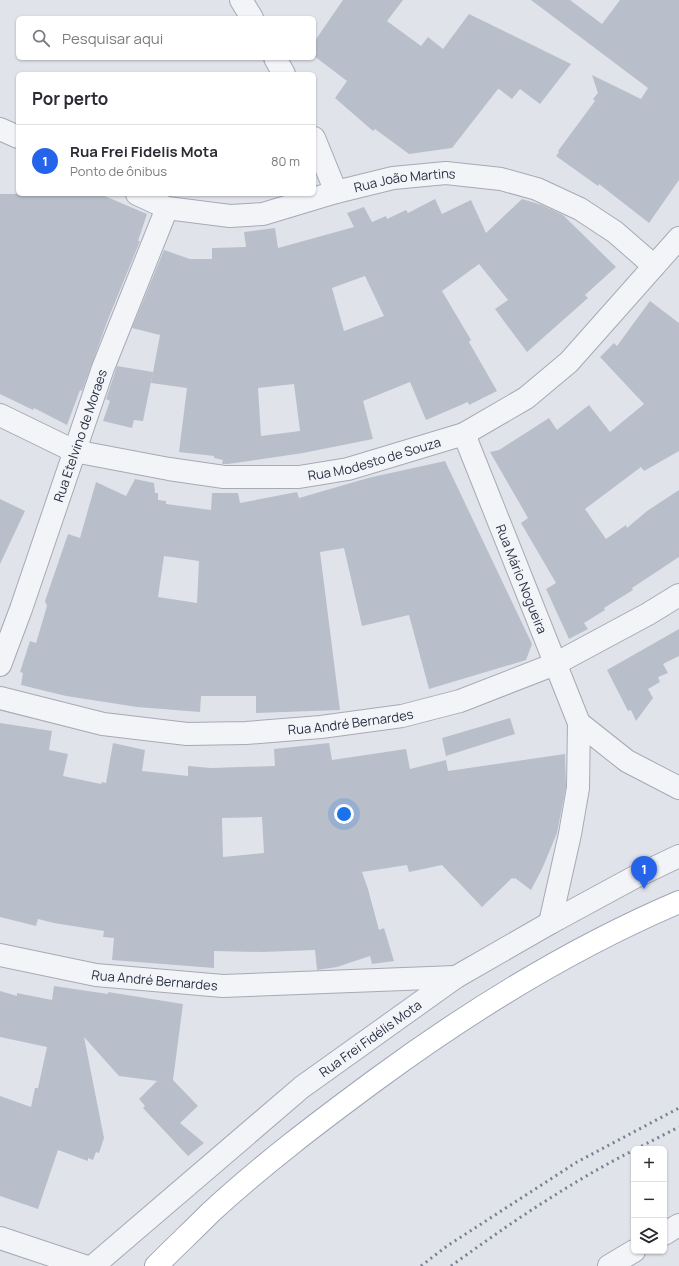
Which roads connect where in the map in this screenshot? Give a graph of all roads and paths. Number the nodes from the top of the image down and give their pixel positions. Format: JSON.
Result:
{"nodes":[{"id":1,"x":241,"y":0,"type":"edge"},
{"id":2,"x":251,"y":16,"type":"edge"},
{"id":3,"x":276,"y":60,"type":"edge"},
{"id":4,"x":283,"y":72,"type":"edge"},
{"id":5,"x":0,"y":129,"type":"edge"},
{"id":6,"x":16,"y":137,"type":"edge"},
{"id":7,"x":316,"y":143,"type":"edge"},
{"id":8,"x":336,"y":192,"type":"junction"},
{"id":9,"x":141,"y":196,"type":"edge"},
{"id":10,"x":167,"y":208,"type":"junction"},
{"id":11,"x":679,"y":238,"type":"edge"},
{"id":12,"x":654,"y":266,"type":"junction"},
{"id":13,"x":0,"y":415,"type":"edge"},
{"id":14,"x":464,"y":434,"type":"junction"},
{"id":15,"x":74,"y":451,"type":"junction"},
{"id":16,"x":679,"y":594,"type":"edge"},
{"id":17,"x":555,"y":664,"type":"junction"},
{"id":18,"x":0,"y":665,"type":"edge"},
{"id":19,"x":0,"y":698,"type":"edge"},
{"id":20,"x":579,"y":723,"type":"junction"},
{"id":21,"x":679,"y":788,"type":"edge"},
{"id":22,"x":679,"y":856,"type":"edge"},
{"id":23,"x":679,"y":902,"type":"edge"},
{"id":24,"x":550,"y":922,"type":"junction"},
{"id":25,"x":0,"y":955,"type":"edge"},
{"id":26,"x":456,"y":977,"type":"junction"},
{"id":27,"x":679,"y":1225,"type":"edge"},
{"id":28,"x":667,"y":1232,"type":"edge"},
{"id":29,"x":0,"y":1238,"type":"edge"},
{"id":30,"x":631,"y":1253,"type":"edge"},
{"id":31,"x":84,"y":1266,"type":"edge"},
{"id":32,"x":93,"y":1266,"type":"edge"},
{"id":33,"x":156,"y":1266,"type":"edge"},
{"id":34,"x":609,"y":1266,"type":"edge"}],
"edges":[{"from":1,"to":2,"type":"street"},
{"from":3,"to":4,"type":"street"},
{"from":5,"to":6,"type":"street"},
{"from":7,"to":8,"type":"street"},
{"from":8,"to":10,"type":"street","name":"Rua João Martins"},
{"from":8,"to":12,"type":"street","name":"Rua João Martins"},
{"from":9,"to":10,"type":"street","name":"Rua João Martins"},
{"from":10,"to":15,"type":"street","name":"Rua Etelvino de Moraes"},
{"from":11,"to":12,"type":"street","name":"Rua Modesto de Souza"},
{"from":12,"to":14,"type":"street","name":"Rua Modesto de Souza"},
{"from":13,"to":15,"type":"street","name":"Rua Modesto de Souza"},
{"from":14,"to":15,"type":"street","name":"Rua Modesto de Souza"},
{"from":14,"to":17,"type":"street","name":"Rua Mário Nogueira"},
{"from":15,"to":18,"type":"street","name":"Rua Etelvino de Moraes"},
{"from":16,"to":17,"type":"street","name":"Rua André Bernardes"},
{"from":17,"to":19,"type":"street","name":"Rua André Bernardes"},
{"from":17,"to":20,"type":"street","name":"Rua Mário Nogueira"},
{"from":20,"to":21,"type":"street"},
{"from":20,"to":24,"type":"street","name":"Rua Mário Nogueira"},
{"from":22,"to":24,"type":"street","name":"Rua Frei Fidélis Mota"},
{"from":23,"to":33,"type":"main road"},
{"from":24,"to":26,"type":"street","name":"Rua Frei Fidélis Mota"},
{"from":25,"to":26,"type":"street","name":"Rua André Bernardes"},
{"from":26,"to":32,"type":"street","name":"Rua Frei Fidélis Mota"},
{"from":27,"to":28,"type":"street"},
{"from":29,"to":31,"type":"street"},
{"from":30,"to":34,"type":"street"}]}
